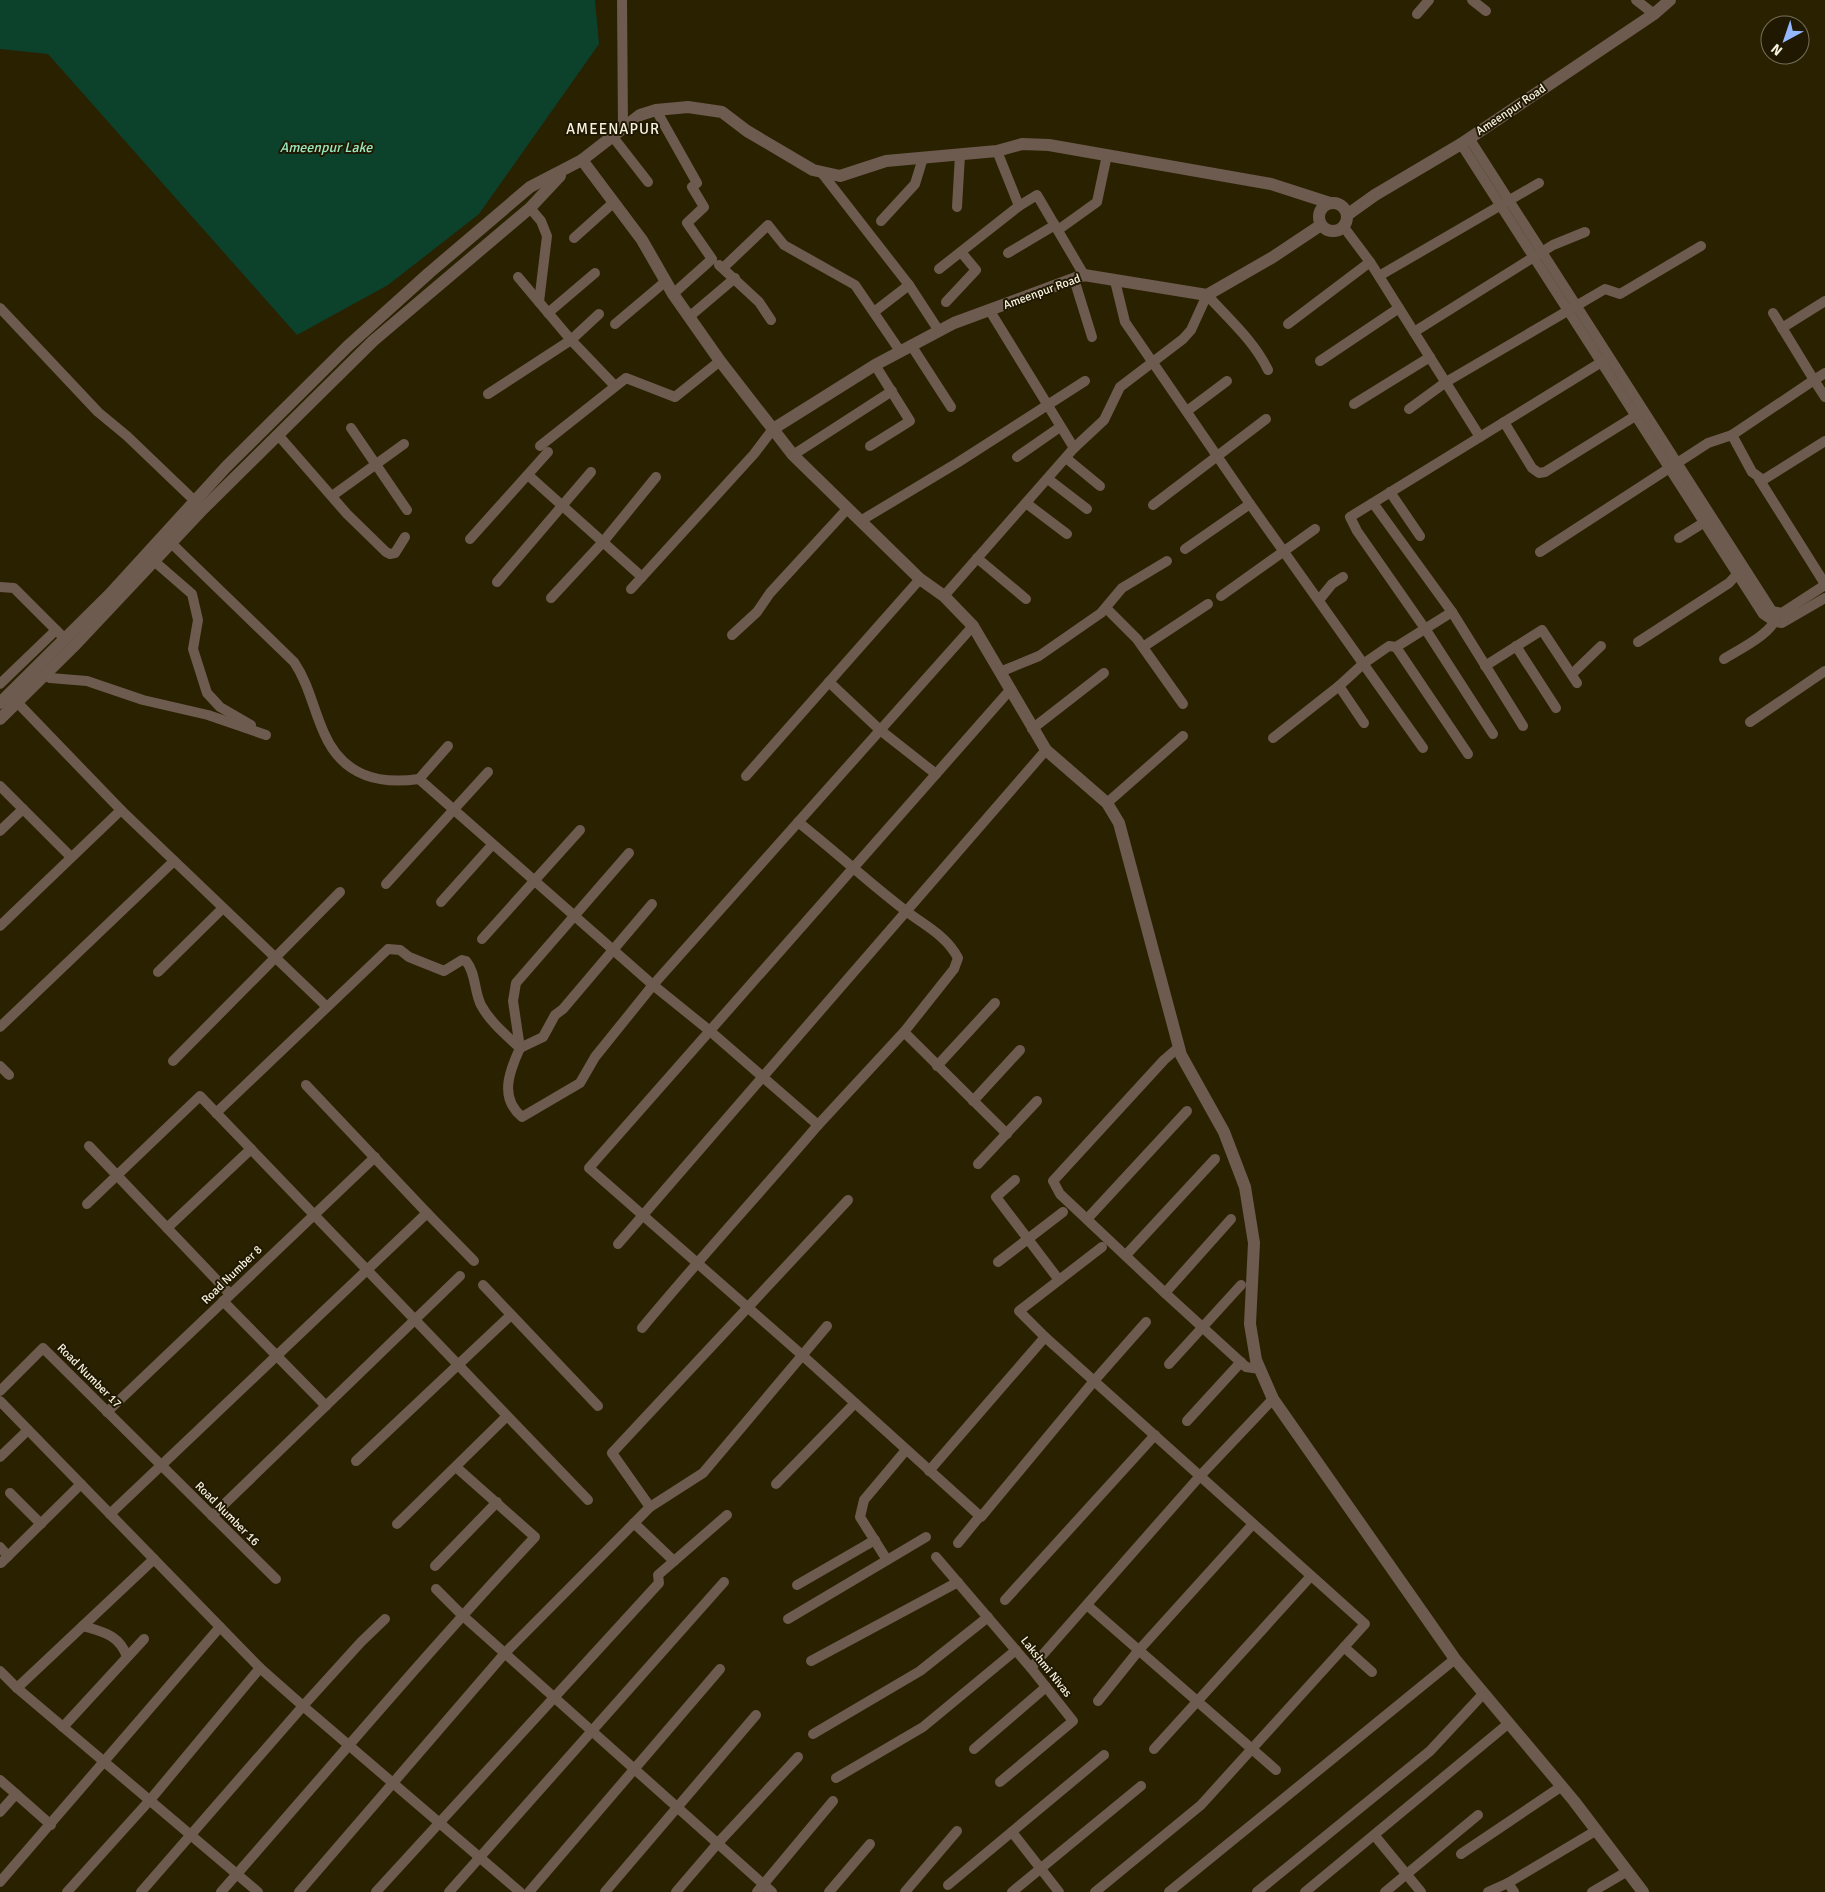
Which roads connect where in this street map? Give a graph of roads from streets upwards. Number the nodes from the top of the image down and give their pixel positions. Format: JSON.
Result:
{"nodes":[{"id":1,"x":622,"y":0,"type":"edge"},
{"id":2,"x":1429,"y":0,"type":"edge"},
{"id":3,"x":1472,"y":0,"type":"edge"},
{"id":4,"x":1636,"y":0,"type":"edge"},
{"id":5,"x":1670,"y":0,"type":"edge"},
{"id":6,"x":1486,"y":11,"type":"dead end"},
{"id":7,"x":1418,"y":14,"type":"dead end"},
{"id":8,"x":1654,"y":14,"type":"junction"},
{"id":9,"x":656,"y":110,"type":"junction"},
{"id":10,"x":623,"y":127,"type":"junction"},
{"id":11,"x":613,"y":137,"type":"junction"},
{"id":12,"x":1465,"y":141,"type":"junction"},
{"id":13,"x":997,"y":151,"type":"junction"},
{"id":14,"x":960,"y":155,"type":"junction"},
{"id":15,"x":1107,"y":155,"type":"junction"},
{"id":16,"x":923,"y":158,"type":"junction"},
{"id":17,"x":582,"y":160,"type":"junction"},
{"id":18,"x":566,"y":170,"type":"junction"},
{"id":19,"x":821,"y":172,"type":"junction"},
{"id":20,"x":648,"y":182,"type":"dead end"},
{"id":21,"x":1539,"y":183,"type":"dead end"},
{"id":22,"x":1375,"y":195,"type":"junction"},
{"id":23,"x":613,"y":203,"type":"junction"},
{"id":24,"x":1505,"y":203,"type":"junction"},
{"id":25,"x":1334,"y":204,"type":"junction"},
{"id":26,"x":1019,"y":206,"type":"junction"},
{"id":27,"x":958,"y":207,"type":"dead end"},
{"id":28,"x":530,"y":208,"type":"junction"},
{"id":29,"x":1345,"y":220,"type":"junction"},
{"id":30,"x":881,"y":221,"type":"dead end"},
{"id":31,"x":1321,"y":225,"type":"junction"},
{"id":32,"x":1056,"y":227,"type":"junction"},
{"id":33,"x":1585,"y":232,"type":"dead end"},
{"id":34,"x":574,"y":238,"type":"dead end"},
{"id":35,"x":1701,"y":246,"type":"dead end"},
{"id":36,"x":961,"y":252,"type":"junction"},
{"id":37,"x":1008,"y":253,"type":"dead end"},
{"id":38,"x":1538,"y":255,"type":"junction"},
{"id":39,"x":712,"y":260,"type":"junction"},
{"id":40,"x":1370,"y":262,"type":"junction"},
{"id":41,"x":723,"y":268,"type":"junction"},
{"id":42,"x":939,"y":269,"type":"dead end"},
{"id":43,"x":595,"y":273,"type":"dead end"},
{"id":44,"x":1379,"y":276,"type":"junction"},
{"id":45,"x":518,"y":277,"type":"dead end"},
{"id":46,"x":1079,"y":277,"type":"junction"},
{"id":47,"x":735,"y":278,"type":"junction"},
{"id":48,"x":1115,"y":281,"type":"junction"},
{"id":49,"x":666,"y":282,"type":"junction"},
{"id":50,"x":909,"y":285,"type":"junction"},
{"id":51,"x":673,"y":294,"type":"junction"},
{"id":52,"x":1207,"y":295,"type":"junction"},
{"id":53,"x":1825,"y":301,"type":"edge"},
{"id":54,"x":539,"y":302,"type":"junction"},
{"id":55,"x":946,"y":302,"type":"dead end"},
{"id":56,"x":0,"y":308,"type":"edge"},
{"id":57,"x":1399,"y":308,"type":"junction"},
{"id":58,"x":1572,"y":308,"type":"junction"},
{"id":59,"x":990,"y":311,"type":"junction"},
{"id":60,"x":548,"y":312,"type":"junction"},
{"id":61,"x":874,"y":312,"type":"junction"},
{"id":62,"x":1773,"y":313,"type":"dead end"},
{"id":63,"x":599,"y":314,"type":"dead end"},
{"id":64,"x":690,"y":317,"type":"junction"},
{"id":65,"x":772,"y":320,"type":"dead end"},
{"id":66,"x":615,"y":324,"type":"dead end"},
{"id":67,"x":1288,"y":324,"type":"dead end"},
{"id":68,"x":1782,"y":328,"type":"junction"},
{"id":69,"x":939,"y":331,"type":"junction"},
{"id":70,"x":1414,"y":332,"type":"junction"},
{"id":71,"x":1092,"y":337,"type":"dead end"},
{"id":72,"x":570,"y":340,"type":"junction"},
{"id":73,"x":906,"y":348,"type":"junction"},
{"id":74,"x":1430,"y":358,"type":"junction"},
{"id":75,"x":1606,"y":359,"type":"junction"},
{"id":76,"x":720,"y":361,"type":"junction"},
{"id":77,"x":1154,"y":361,"type":"junction"},
{"id":78,"x":1320,"y":362,"type":"dead end"},
{"id":79,"x":874,"y":365,"type":"junction"},
{"id":80,"x":1268,"y":370,"type":"dead end"},
{"id":81,"x":1825,"y":373,"type":"edge"},
{"id":82,"x":1814,"y":380,"type":"junction"},
{"id":83,"x":1085,"y":381,"type":"dead end"},
{"id":84,"x":1227,"y":381,"type":"dead end"},
{"id":85,"x":1446,"y":382,"type":"junction"},
{"id":86,"x":614,"y":386,"type":"junction"},
{"id":87,"x":892,"y":390,"type":"junction"},
{"id":88,"x":488,"y":394,"type":"dead end"},
{"id":89,"x":1825,"y":397,"type":"edge"},
{"id":90,"x":1354,"y":404,"type":"dead end"},
{"id":91,"x":1046,"y":406,"type":"junction"},
{"id":92,"x":951,"y":407,"type":"dead end"},
{"id":93,"x":1409,"y":409,"type":"dead end"},
{"id":94,"x":1187,"y":411,"type":"junction"},
{"id":95,"x":1639,"y":413,"type":"junction"},
{"id":96,"x":1266,"y":419,"type":"dead end"},
{"id":97,"x":1504,"y":422,"type":"junction"},
{"id":98,"x":1060,"y":427,"type":"junction"},
{"id":99,"x":351,"y":428,"type":"dead end"},
{"id":100,"x":773,"y":429,"type":"junction"},
{"id":101,"x":1732,"y":435,"type":"junction"},
{"id":102,"x":279,"y":436,"type":"junction"},
{"id":103,"x":1480,"y":437,"type":"junction"},
{"id":104,"x":1825,"y":441,"type":"edge"},
{"id":105,"x":404,"y":444,"type":"dead end"},
{"id":106,"x":870,"y":446,"type":"dead end"},
{"id":107,"x":1074,"y":448,"type":"junction"},
{"id":108,"x":793,"y":455,"type":"junction"},
{"id":109,"x":1217,"y":455,"type":"junction"},
{"id":110,"x":1017,"y":457,"type":"dead end"},
{"id":111,"x":1066,"y":458,"type":"junction"},
{"id":112,"x":376,"y":464,"type":"junction"},
{"id":113,"x":1673,"y":466,"type":"junction"},
{"id":114,"x":592,"y":472,"type":"dead end"},
{"id":115,"x":528,"y":475,"type":"junction"},
{"id":116,"x":656,"y":477,"type":"dead end"},
{"id":117,"x":1048,"y":479,"type":"junction"},
{"id":118,"x":1759,"y":479,"type":"junction"},
{"id":119,"x":1100,"y":486,"type":"dead end"},
{"id":120,"x":1390,"y":492,"type":"junction"},
{"id":121,"x":332,"y":496,"type":"junction"},
{"id":122,"x":1026,"y":503,"type":"junction"},
{"id":123,"x":1373,"y":503,"type":"junction"},
{"id":124,"x":1250,"y":504,"type":"junction"},
{"id":125,"x":199,"y":505,"type":"junction"},
{"id":126,"x":1153,"y":505,"type":"dead end"},
{"id":127,"x":562,"y":506,"type":"junction"},
{"id":128,"x":848,"y":508,"type":"junction"},
{"id":129,"x":407,"y":510,"type":"dead end"},
{"id":130,"x":1087,"y":510,"type":"dead end"},
{"id":131,"x":862,"y":520,"type":"junction"},
{"id":132,"x":1708,"y":521,"type":"junction"},
{"id":133,"x":1315,"y":528,"type":"dead end"},
{"id":134,"x":1067,"y":534,"type":"dead end"},
{"id":135,"x":1420,"y":536,"type":"dead end"},
{"id":136,"x":405,"y":537,"type":"dead end"},
{"id":137,"x":1679,"y":538,"type":"dead end"},
{"id":138,"x":168,"y":539,"type":"junction"},
{"id":139,"x":470,"y":539,"type":"dead end"},
{"id":140,"x":602,"y":542,"type":"junction"},
{"id":141,"x":1185,"y":549,"type":"dead end"},
{"id":142,"x":1283,"y":550,"type":"junction"},
{"id":143,"x":1540,"y":552,"type":"dead end"},
{"id":144,"x":977,"y":558,"type":"junction"},
{"id":145,"x":1167,"y":560,"type":"dead end"},
{"id":146,"x":154,"y":561,"type":"junction"},
{"id":147,"x":1743,"y":567,"type":"junction"},
{"id":148,"x":1737,"y":576,"type":"junction"},
{"id":149,"x":642,"y":577,"type":"junction"},
{"id":150,"x":1343,"y":577,"type":"dead end"},
{"id":151,"x":920,"y":579,"type":"junction"},
{"id":152,"x":498,"y":582,"type":"dead end"},
{"id":153,"x":1825,"y":585,"type":"edge"},
{"id":154,"x":0,"y":587,"type":"edge"},
{"id":155,"x":631,"y":589,"type":"dead end"},
{"id":156,"x":944,"y":596,"type":"junction"},
{"id":157,"x":1221,"y":596,"type":"dead end"},
{"id":158,"x":551,"y":598,"type":"dead end"},
{"id":159,"x":1825,"y":598,"type":"edge"},
{"id":160,"x":1026,"y":599,"type":"dead end"},
{"id":161,"x":1319,"y":600,"type":"junction"},
{"id":162,"x":1208,"y":604,"type":"dead end"},
{"id":163,"x":1106,"y":608,"type":"junction"},
{"id":164,"x":1452,"y":612,"type":"junction"},
{"id":165,"x":1776,"y":618,"type":"junction"},
{"id":166,"x":973,"y":626,"type":"junction"},
{"id":167,"x":1426,"y":630,"type":"junction"},
{"id":168,"x":61,"y":635,"type":"junction"},
{"id":169,"x":732,"y":635,"type":"dead end"},
{"id":170,"x":1638,"y":642,"type":"dead end"},
{"id":171,"x":1516,"y":646,"type":"junction"},
{"id":172,"x":1601,"y":646,"type":"dead end"},
{"id":173,"x":1143,"y":647,"type":"junction"},
{"id":174,"x":1396,"y":647,"type":"junction"},
{"id":175,"x":1724,"y":659,"type":"dead end"},
{"id":176,"x":1363,"y":664,"type":"junction"},
{"id":177,"x":1485,"y":666,"type":"junction"},
{"id":178,"x":42,"y":671,"type":"junction"},
{"id":179,"x":1825,"y":671,"type":"edge"},
{"id":180,"x":1000,"y":672,"type":"junction"},
{"id":181,"x":1104,"y":673,"type":"dead end"},
{"id":182,"x":829,"y":682,"type":"junction"},
{"id":183,"x":0,"y":684,"type":"edge"},
{"id":184,"x":1339,"y":686,"type":"junction"},
{"id":185,"x":1010,"y":690,"type":"junction"},
{"id":186,"x":9,"y":700,"type":"edge"},
{"id":187,"x":1183,"y":704,"type":"dead end"},
{"id":188,"x":1556,"y":708,"type":"dead end"},
{"id":189,"x":0,"y":719,"type":"edge"},
{"id":190,"x":1750,"y":722,"type":"dead end"},
{"id":191,"x":1364,"y":723,"type":"dead end"},
{"id":192,"x":1523,"y":726,"type":"dead end"},
{"id":193,"x":880,"y":730,"type":"junction"},
{"id":194,"x":1032,"y":730,"type":"junction"},
{"id":195,"x":1493,"y":734,"type":"dead end"},
{"id":196,"x":1183,"y":736,"type":"dead end"},
{"id":197,"x":1273,"y":738,"type":"dead end"},
{"id":198,"x":448,"y":746,"type":"dead end"},
{"id":199,"x":1423,"y":748,"type":"dead end"},
{"id":200,"x":1046,"y":750,"type":"junction"},
{"id":201,"x":1468,"y":754,"type":"dead end"},
{"id":202,"x":488,"y":772,"type":"dead end"},
{"id":203,"x":936,"y":774,"type":"junction"},
{"id":204,"x":746,"y":776,"type":"dead end"},
{"id":205,"x":419,"y":779,"type":"junction"},
{"id":206,"x":0,"y":786,"type":"edge"},
{"id":207,"x":1107,"y":803,"type":"junction"},
{"id":208,"x":23,"y":809,"type":"junction"},
{"id":209,"x":120,"y":810,"type":"junction"},
{"id":210,"x":453,"y":810,"type":"junction"},
{"id":211,"x":798,"y":822,"type":"junction"},
{"id":212,"x":580,"y":830,"type":"dead end"},
{"id":213,"x":0,"y":831,"type":"edge"},
{"id":214,"x":492,"y":845,"type":"junction"},
{"id":215,"x":629,"y":853,"type":"dead end"},
{"id":216,"x":71,"y":857,"type":"junction"},
{"id":217,"x":174,"y":861,"type":"junction"},
{"id":218,"x":854,"y":867,"type":"junction"},
{"id":219,"x":534,"y":880,"type":"junction"},
{"id":220,"x":386,"y":884,"type":"dead end"},
{"id":221,"x":340,"y":892,"type":"dead end"},
{"id":222,"x":441,"y":902,"type":"dead end"},
{"id":223,"x":652,"y":904,"type":"dead end"},
{"id":224,"x":222,"y":908,"type":"junction"},
{"id":225,"x":906,"y":912,"type":"junction"},
{"id":226,"x":574,"y":916,"type":"junction"},
{"id":227,"x":0,"y":926,"type":"edge"},
{"id":228,"x":482,"y":938,"type":"dead end"},
{"id":229,"x":613,"y":950,"type":"junction"},
{"id":230,"x":276,"y":959,"type":"junction"},
{"id":231,"x":158,"y":972,"type":"dead end"},
{"id":232,"x":653,"y":985,"type":"junction"},
{"id":233,"x":995,"y":1003,"type":"dead end"},
{"id":234,"x":326,"y":1006,"type":"junction"},
{"id":235,"x":0,"y":1027,"type":"edge"},
{"id":236,"x":710,"y":1030,"type":"junction"},
{"id":237,"x":904,"y":1032,"type":"junction"},
{"id":238,"x":1179,"y":1047,"type":"junction"},
{"id":239,"x":520,"y":1048,"type":"junction"},
{"id":240,"x":1020,"y":1050,"type":"dead end"},
{"id":241,"x":173,"y":1061,"type":"dead end"},
{"id":242,"x":0,"y":1066,"type":"edge"},
{"id":243,"x":937,"y":1066,"type":"junction"},
{"id":244,"x":9,"y":1075,"type":"dead end"},
{"id":245,"x":762,"y":1078,"type":"junction"},
{"id":246,"x":306,"y":1085,"type":"dead end"},
{"id":247,"x":972,"y":1101,"type":"junction"},
{"id":248,"x":1038,"y":1101,"type":"dead end"},
{"id":249,"x":1187,"y":1111,"type":"dead end"},
{"id":250,"x":216,"y":1112,"type":"junction"},
{"id":251,"x":818,"y":1125,"type":"junction"},
{"id":252,"x":1007,"y":1134,"type":"junction"},
{"id":253,"x":89,"y":1146,"type":"dead end"},
{"id":254,"x":251,"y":1149,"type":"junction"},
{"id":255,"x":375,"y":1157,"type":"junction"},
{"id":256,"x":1215,"y":1158,"type":"dead end"},
{"id":257,"x":978,"y":1164,"type":"dead end"},
{"id":258,"x":117,"y":1176,"type":"junction"},
{"id":259,"x":1015,"y":1180,"type":"dead end"},
{"id":260,"x":848,"y":1200,"type":"dead end"},
{"id":261,"x":87,"y":1204,"type":"dead end"},
{"id":262,"x":1063,"y":1212,"type":"dead end"},
{"id":263,"x":427,"y":1213,"type":"junction"},
{"id":264,"x":313,"y":1214,"type":"junction"},
{"id":265,"x":643,"y":1216,"type":"junction"},
{"id":266,"x":1231,"y":1218,"type":"dead end"},
{"id":267,"x":1087,"y":1219,"type":"junction"},
{"id":268,"x":167,"y":1228,"type":"junction"},
{"id":269,"x":1028,"y":1239,"type":"junction"},
{"id":270,"x":618,"y":1244,"type":"dead end"},
{"id":271,"x":1102,"y":1246,"type":"dead end"},
{"id":272,"x":1126,"y":1255,"type":"junction"},
{"id":273,"x":474,"y":1261,"type":"dead end"},
{"id":274,"x":696,"y":1262,"type":"junction"},
{"id":275,"x":998,"y":1262,"type":"dead end"},
{"id":276,"x":368,"y":1271,"type":"junction"},
{"id":277,"x":460,"y":1276,"type":"dead end"},
{"id":278,"x":1059,"y":1280,"type":"junction"},
{"id":279,"x":483,"y":1285,"type":"dead end"},
{"id":280,"x":1241,"y":1285,"type":"dead end"},
{"id":281,"x":1165,"y":1293,"type":"junction"},
{"id":282,"x":226,"y":1297,"type":"junction"},
{"id":283,"x":749,"y":1308,"type":"junction"},
{"id":284,"x":511,"y":1315,"type":"junction"},
{"id":285,"x":415,"y":1320,"type":"junction"},
{"id":286,"x":1146,"y":1322,"type":"dead end"},
{"id":287,"x":827,"y":1326,"type":"dead end"},
{"id":288,"x":1202,"y":1327,"type":"junction"},
{"id":289,"x":642,"y":1328,"type":"dead end"},
{"id":290,"x":1045,"y":1337,"type":"junction"},
{"id":291,"x":802,"y":1355,"type":"junction"},
{"id":292,"x":277,"y":1356,"type":"junction"},
{"id":293,"x":1241,"y":1362,"type":"junction"},
{"id":294,"x":1169,"y":1364,"type":"dead end"},
{"id":295,"x":458,"y":1365,"type":"junction"},
{"id":296,"x":1260,"y":1369,"type":"junction"},
{"id":297,"x":1094,"y":1381,"type":"junction"},
{"id":298,"x":0,"y":1391,"type":"edge"},
{"id":299,"x":1273,"y":1399,"type":"junction"},
{"id":300,"x":0,"y":1401,"type":"edge"},
{"id":301,"x":855,"y":1403,"type":"junction"},
{"id":302,"x":326,"y":1406,"type":"junction"},
{"id":303,"x":598,"y":1406,"type":"dead end"},
{"id":304,"x":107,"y":1412,"type":"junction"},
{"id":305,"x":507,"y":1416,"type":"junction"},
{"id":306,"x":1187,"y":1421,"type":"dead end"},
{"id":307,"x":28,"y":1430,"type":"junction"},
{"id":308,"x":1155,"y":1436,"type":"junction"},
{"id":309,"x":906,"y":1450,"type":"junction"},
{"id":310,"x":0,"y":1457,"type":"edge"},
{"id":311,"x":356,"y":1461,"type":"dead end"},
{"id":312,"x":161,"y":1466,"type":"junction"},
{"id":313,"x":456,"y":1467,"type":"junction"},
{"id":314,"x":929,"y":1471,"type":"junction"},
{"id":315,"x":1200,"y":1476,"type":"junction"},
{"id":316,"x":81,"y":1484,"type":"junction"},
{"id":317,"x":776,"y":1484,"type":"dead end"},
{"id":318,"x":10,"y":1493,"type":"dead end"},
{"id":319,"x":588,"y":1500,"type":"dead end"},
{"id":320,"x":496,"y":1502,"type":"junction"},
{"id":321,"x":650,"y":1507,"type":"junction"},
{"id":322,"x":110,"y":1514,"type":"junction"},
{"id":323,"x":728,"y":1515,"type":"dead end"},
{"id":324,"x":212,"y":1516,"type":"junction"},
{"id":325,"x":980,"y":1516,"type":"junction"},
{"id":326,"x":634,"y":1523,"type":"junction"},
{"id":327,"x":41,"y":1524,"type":"junction"},
{"id":328,"x":397,"y":1524,"type":"dead end"},
{"id":329,"x":1253,"y":1524,"type":"junction"},
{"id":330,"x":926,"y":1537,"type":"dead end"},
{"id":331,"x":871,"y":1542,"type":"dead end"},
{"id":332,"x":958,"y":1543,"type":"dead end"},
{"id":333,"x":0,"y":1547,"type":"edge"},
{"id":334,"x":936,"y":1557,"type":"dead end"},
{"id":335,"x":154,"y":1559,"type":"junction"},
{"id":336,"x":5,"y":1560,"type":"edge"},
{"id":337,"x":887,"y":1560,"type":"junction"},
{"id":338,"x":674,"y":1561,"type":"junction"},
{"id":339,"x":435,"y":1566,"type":"dead end"},
{"id":340,"x":1311,"y":1576,"type":"junction"},
{"id":341,"x":276,"y":1579,"type":"dead end"},
{"id":342,"x":724,"y":1582,"type":"dead end"},
{"id":343,"x":958,"y":1582,"type":"junction"},
{"id":344,"x":796,"y":1585,"type":"dead end"},
{"id":345,"x":436,"y":1589,"type":"dead end"},
{"id":346,"x":1005,"y":1600,"type":"dead end"},
{"id":347,"x":1087,"y":1605,"type":"junction"},
{"id":348,"x":462,"y":1615,"type":"junction"},
{"id":349,"x":988,"y":1617,"type":"junction"},
{"id":350,"x":385,"y":1619,"type":"dead end"},
{"id":351,"x":788,"y":1619,"type":"dead end"},
{"id":352,"x":83,"y":1626,"type":"junction"},
{"id":353,"x":220,"y":1627,"type":"junction"},
{"id":354,"x":144,"y":1639,"type":"dead end"},
{"id":355,"x":1344,"y":1647,"type":"junction"},
{"id":356,"x":1016,"y":1650,"type":"junction"},
{"id":357,"x":1139,"y":1650,"type":"junction"},
{"id":358,"x":505,"y":1653,"type":"junction"},
{"id":359,"x":127,"y":1657,"type":"junction"},
{"id":360,"x":1454,"y":1659,"type":"junction"},
{"id":361,"x":811,"y":1661,"type":"dead end"},
{"id":362,"x":260,"y":1668,"type":"junction"},
{"id":363,"x":1031,"y":1668,"type":"junction"},
{"id":364,"x":720,"y":1669,"type":"dead end"},
{"id":365,"x":1372,"y":1672,"type":"dead end"},
{"id":366,"x":2,"y":1677,"type":"edge"},
{"id":367,"x":1046,"y":1687,"type":"junction"},
{"id":368,"x":16,"y":1688,"type":"junction"},
{"id":369,"x":1483,"y":1694,"type":"junction"},
{"id":370,"x":554,"y":1698,"type":"junction"},
{"id":371,"x":1098,"y":1701,"type":"dead end"},
{"id":372,"x":1198,"y":1701,"type":"junction"},
{"id":373,"x":303,"y":1706,"type":"junction"},
{"id":374,"x":756,"y":1715,"type":"dead end"},
{"id":375,"x":1510,"y":1724,"type":"junction"},
{"id":376,"x":63,"y":1727,"type":"junction"},
{"id":377,"x":591,"y":1731,"type":"junction"},
{"id":378,"x":813,"y":1734,"type":"dead end"},
{"id":379,"x":350,"y":1746,"type":"junction"},
{"id":380,"x":974,"y":1749,"type":"dead end"},
{"id":381,"x":1154,"y":1749,"type":"dead end"},
{"id":382,"x":1252,"y":1749,"type":"junction"},
{"id":383,"x":1104,"y":1755,"type":"dead end"},
{"id":384,"x":798,"y":1757,"type":"dead end"},
{"id":385,"x":104,"y":1761,"type":"junction"},
{"id":386,"x":634,"y":1769,"type":"junction"},
{"id":387,"x":1276,"y":1770,"type":"dead end"},
{"id":388,"x":836,"y":1778,"type":"dead end"},
{"id":389,"x":0,"y":1780,"type":"edge"},
{"id":390,"x":1000,"y":1782,"type":"dead end"},
{"id":391,"x":393,"y":1783,"type":"junction"},
{"id":392,"x":1141,"y":1786,"type":"dead end"},
{"id":393,"x":1562,"y":1786,"type":"junction"},
{"id":394,"x":16,"y":1794,"type":"junction"},
{"id":395,"x":150,"y":1800,"type":"junction"},
{"id":396,"x":833,"y":1801,"type":"dead end"},
{"id":397,"x":676,"y":1807,"type":"junction"},
{"id":398,"x":0,"y":1812,"type":"edge"},
{"id":399,"x":1478,"y":1814,"type":"dead end"},
{"id":400,"x":439,"y":1822,"type":"junction"},
{"id":401,"x":51,"y":1825,"type":"junction"},
{"id":402,"x":1596,"y":1830,"type":"junction"},
{"id":403,"x":957,"y":1831,"type":"dead end"},
{"id":404,"x":1012,"y":1832,"type":"junction"},
{"id":405,"x":191,"y":1835,"type":"junction"},
{"id":406,"x":1375,"y":1836,"type":"junction"},
{"id":407,"x":718,"y":1843,"type":"junction"},
{"id":408,"x":870,"y":1844,"type":"dead end"},
{"id":409,"x":1461,"y":1854,"type":"dead end"},
{"id":410,"x":478,"y":1856,"type":"junction"},
{"id":411,"x":1041,"y":1870,"type":"junction"},
{"id":412,"x":1626,"y":1872,"type":"junction"},
{"id":413,"x":237,"y":1874,"type":"junction"},
{"id":414,"x":1407,"y":1874,"type":"junction"},
{"id":415,"x":0,"y":1882,"type":"edge"},
{"id":416,"x":948,"y":1885,"type":"dead end"},
{"id":417,"x":760,"y":1888,"type":"edge"},
{"id":418,"x":1511,"y":1888,"type":"edge"},
{"id":419,"x":67,"y":1892,"type":"edge"},
{"id":420,"x":141,"y":1892,"type":"edge"},
{"id":421,"x":221,"y":1892,"type":"edge"},
{"id":422,"x":258,"y":1892,"type":"edge"},
{"id":423,"x":299,"y":1892,"type":"edge"},
{"id":424,"x":376,"y":1892,"type":"edge"},
{"id":425,"x":448,"y":1892,"type":"edge"},
{"id":426,"x":520,"y":1892,"type":"edge"},
{"id":427,"x":529,"y":1892,"type":"edge"},
{"id":428,"x":605,"y":1892,"type":"edge"},
{"id":429,"x":676,"y":1892,"type":"edge"},
{"id":430,"x":772,"y":1892,"type":"edge"},
{"id":431,"x":829,"y":1892,"type":"edge"},
{"id":432,"x":905,"y":1892,"type":"edge"},
{"id":433,"x":1012,"y":1892,"type":"edge"},
{"id":434,"x":1058,"y":1892,"type":"edge"},
{"id":435,"x":1096,"y":1892,"type":"edge"},
{"id":436,"x":1169,"y":1892,"type":"edge"},
{"id":437,"x":1257,"y":1892,"type":"edge"},
{"id":438,"x":1305,"y":1892,"type":"edge"},
{"id":439,"x":1385,"y":1892,"type":"edge"},
{"id":440,"x":1421,"y":1892,"type":"edge"},
{"id":441,"x":1488,"y":1892,"type":"edge"},
{"id":442,"x":1592,"y":1892,"type":"edge"},
{"id":443,"x":1643,"y":1892,"type":"edge"}],
"edges":[{"from":1,"to":10,"type":"street"},
{"from":2,"to":7,"type":"street"},
{"from":3,"to":6,"type":"street"},
{"from":4,"to":8,"type":"street"},
{"from":5,"to":8,"type":"street","name":"Ameenpur Road"},
{"from":8,"to":12,"type":"street","name":"Ameenpur Road"},
{"from":9,"to":10,"type":"street"},
{"from":9,"to":19,"type":"street"},
{"from":9,"to":39,"type":"street"},
{"from":10,"to":11,"type":"street"},
{"from":11,"to":17,"type":"street"},
{"from":11,"to":20,"type":"street"},
{"from":12,"to":22,"type":"street","name":"Ameenpur Road"},
{"from":12,"to":24,"type":"street"},
{"from":13,"to":14,"type":"street"},
{"from":13,"to":15,"type":"street"},
{"from":13,"to":26,"type":"street"},
{"from":14,"to":16,"type":"street"},
{"from":14,"to":27,"type":"street"},
{"from":15,"to":25,"type":"street"},
{"from":15,"to":32,"type":"street"},
{"from":16,"to":19,"type":"street"},
{"from":16,"to":30,"type":"street"},
{"from":17,"to":18,"type":"street"},
{"from":17,"to":23,"type":"street"},
{"from":18,"to":28,"type":"street"},
{"from":18,"to":125,"type":"street"},
{"from":19,"to":50,"type":"street"},
{"from":21,"to":24,"type":"street"},
{"from":22,"to":25,"type":"street"},
{"from":22,"to":29,"type":"street","name":"Ameenpur Road"},
{"from":23,"to":34,"type":"street"},
{"from":23,"to":49,"type":"street"},
{"from":24,"to":38,"type":"street"},
{"from":24,"to":44,"type":"street"},
{"from":25,"to":29,"type":"street"},
{"from":25,"to":31,"type":"street"},
{"from":26,"to":32,"type":"street"},
{"from":26,"to":36,"type":"street"},
{"from":28,"to":54,"type":"street"},
{"from":28,"to":102,"type":"street"},
{"from":29,"to":31,"type":"street"},
{"from":29,"to":40,"type":"street"},
{"from":31,"to":52,"type":"street"},
{"from":32,"to":37,"type":"street"},
{"from":32,"to":46,"type":"street"},
{"from":33,"to":38,"type":"street"},
{"from":35,"to":58,"type":"street"},
{"from":36,"to":42,"type":"street"},
{"from":36,"to":55,"type":"street"},
{"from":38,"to":58,"type":"street"},
{"from":38,"to":70,"type":"street"},
{"from":39,"to":41,"type":"street"},
{"from":39,"to":51,"type":"street"},
{"from":40,"to":44,"type":"street"},
{"from":40,"to":67,"type":"street"},
{"from":41,"to":47,"type":"street"},
{"from":41,"to":61,"type":"street"},
{"from":43,"to":60,"type":"street"},
{"from":44,"to":57,"type":"street"},
{"from":45,"to":54,"type":"street"},
{"from":46,"to":48,"type":"street","name":"Ameenpur Road"},
{"from":46,"to":59,"type":"street","name":"Ameenpur Road"},
{"from":46,"to":71,"type":"street"},
{"from":47,"to":64,"type":"street"},
{"from":47,"to":65,"type":"street"},
{"from":48,"to":52,"type":"street","name":"Ameenpur Road"},
{"from":48,"to":77,"type":"street"},
{"from":49,"to":51,"type":"street"},
{"from":49,"to":66,"type":"street"},
{"from":50,"to":61,"type":"street"},
{"from":50,"to":69,"type":"street"},
{"from":51,"to":64,"type":"street"},
{"from":52,"to":77,"type":"street"},
{"from":52,"to":80,"type":"street"},
{"from":53,"to":68,"type":"street"},
{"from":54,"to":60,"type":"street"},
{"from":56,"to":125,"type":"street"},
{"from":57,"to":70,"type":"street"},
{"from":57,"to":78,"type":"street"},
{"from":58,"to":75,"type":"street"},
{"from":58,"to":85,"type":"street"},
{"from":59,"to":69,"type":"street","name":"Ameenpur Road"},
{"from":59,"to":91,"type":"street"},
{"from":60,"to":72,"type":"street"},
{"from":61,"to":73,"type":"street"},
{"from":62,"to":68,"type":"street"},
{"from":63,"to":72,"type":"street"},
{"from":64,"to":76,"type":"street"},
{"from":68,"to":82,"type":"street"},
{"from":69,"to":73,"type":"street","name":"Ameenpur Road"},
{"from":70,"to":74,"type":"street"},
{"from":72,"to":86,"type":"street"},
{"from":72,"to":88,"type":"street"},
{"from":73,"to":79,"type":"street","name":"Ameenpur Road"},
{"from":73,"to":92,"type":"street"},
{"from":74,"to":85,"type":"street"},
{"from":74,"to":90,"type":"street"},
{"from":75,"to":95,"type":"street"},
{"from":75,"to":97,"type":"street"},
{"from":76,"to":86,"type":"street"},
{"from":76,"to":100,"type":"street"},
{"from":77,"to":94,"type":"street"},
{"from":77,"to":107,"type":"street"},
{"from":79,"to":87,"type":"street"},
{"from":79,"to":100,"type":"street","name":"Ameenpur Road"},
{"from":81,"to":82,"type":"street"},
{"from":82,"to":89,"type":"street"},
{"from":82,"to":101,"type":"street"},
{"from":83,"to":91,"type":"street"},
{"from":84,"to":94,"type":"street"},
{"from":85,"to":93,"type":"street"},
{"from":85,"to":103,"type":"street"},
{"from":86,"to":115,"type":"street"},
{"from":87,"to":106,"type":"street"},
{"from":87,"to":108,"type":"street"},
{"from":91,"to":98,"type":"street"},
{"from":91,"to":131,"type":"street"},
{"from":94,"to":109,"type":"street"},
{"from":95,"to":97,"type":"street"},
{"from":95,"to":113,"type":"street"},
{"from":96,"to":109,"type":"street"},
{"from":97,"to":103,"type":"street"},
{"from":98,"to":107,"type":"street"},
{"from":98,"to":110,"type":"street"},
{"from":99,"to":112,"type":"street"},
{"from":100,"to":108,"type":"street"},
{"from":100,"to":149,"type":"street"},
{"from":101,"to":113,"type":"street"},
{"from":101,"to":118,"type":"street"},
{"from":102,"to":121,"type":"street"},
{"from":102,"to":125,"type":"street"},
{"from":103,"to":120,"type":"street"},
{"from":104,"to":118,"type":"street"},
{"from":105,"to":112,"type":"street"},
{"from":107,"to":111,"type":"street"},
{"from":108,"to":128,"type":"street"},
{"from":109,"to":124,"type":"street"},
{"from":109,"to":126,"type":"street"},
{"from":111,"to":117,"type":"street"},
{"from":111,"to":119,"type":"street"},
{"from":112,"to":121,"type":"street"},
{"from":112,"to":129,"type":"street"},
{"from":113,"to":132,"type":"street"},
{"from":113,"to":143,"type":"street"},
{"from":114,"to":127,"type":"street"},
{"from":115,"to":127,"type":"street"},
{"from":115,"to":139,"type":"street"},
{"from":116,"to":140,"type":"street"},
{"from":117,"to":122,"type":"street"},
{"from":117,"to":130,"type":"street"},
{"from":118,"to":153,"type":"street"},
{"from":120,"to":123,"type":"street"},
{"from":120,"to":135,"type":"street"},
{"from":121,"to":136,"type":"street"},
{"from":122,"to":134,"type":"street"},
{"from":122,"to":144,"type":"street"},
{"from":123,"to":164,"type":"street"},
{"from":123,"to":167,"type":"street"},
{"from":124,"to":141,"type":"street"},
{"from":124,"to":142,"type":"street"},
{"from":125,"to":138,"type":"street"},
{"from":127,"to":140,"type":"street"},
{"from":127,"to":152,"type":"street"},
{"from":128,"to":131,"type":"street"},
{"from":128,"to":169,"type":"street"},
{"from":131,"to":151,"type":"street"},
{"from":132,"to":137,"type":"street"},
{"from":132,"to":147,"type":"street"},
{"from":132,"to":148,"type":"street"},
{"from":133,"to":142,"type":"street"},
{"from":138,"to":146,"type":"street"},
{"from":138,"to":168,"type":"street"},
{"from":138,"to":205,"type":"street"},
{"from":140,"to":149,"type":"street"},
{"from":140,"to":158,"type":"street"},
{"from":142,"to":157,"type":"street"},
{"from":142,"to":161,"type":"street"},
{"from":144,"to":156,"type":"street"},
{"from":144,"to":160,"type":"street"},
{"from":145,"to":163,"type":"street"},
{"from":146,"to":178,"type":"street"},
{"from":146,"to":178,"type":"street"},
{"from":147,"to":148,"type":"street"},
{"from":147,"to":165,"type":"street"},
{"from":148,"to":165,"type":"street"},
{"from":148,"to":170,"type":"street"},
{"from":149,"to":155,"type":"street"},
{"from":150,"to":161,"type":"street"},
{"from":151,"to":156,"type":"street"},
{"from":151,"to":182,"type":"street"},
{"from":153,"to":165,"type":"street"},
{"from":154,"to":168,"type":"street"},
{"from":156,"to":166,"type":"street"},
{"from":159,"to":165,"type":"street"},
{"from":161,"to":176,"type":"street"},
{"from":162,"to":173,"type":"street"},
{"from":163,"to":173,"type":"street"},
{"from":163,"to":180,"type":"street"},
{"from":164,"to":167,"type":"street"},
{"from":164,"to":177,"type":"street"},
{"from":165,"to":175,"type":"street"},
{"from":166,"to":180,"type":"street"},
{"from":166,"to":193,"type":"street"},
{"from":167,"to":174,"type":"street"},
{"from":167,"to":195,"type":"street"},
{"from":168,"to":178,"type":"street"},
{"from":168,"to":183,"type":"street"},
{"from":171,"to":172,"type":"street"},
{"from":171,"to":177,"type":"street"},
{"from":171,"to":188,"type":"street"},
{"from":173,"to":187,"type":"street"},
{"from":174,"to":176,"type":"street"},
{"from":174,"to":201,"type":"street"},
{"from":176,"to":184,"type":"street"},
{"from":176,"to":199,"type":"street"},
{"from":177,"to":192,"type":"street"},
{"from":178,"to":186,"type":"street"},
{"from":179,"to":190,"type":"street"},
{"from":180,"to":185,"type":"street"},
{"from":181,"to":194,"type":"street"},
{"from":182,"to":193,"type":"street"},
{"from":182,"to":204,"type":"street"},
{"from":184,"to":191,"type":"street"},
{"from":184,"to":197,"type":"street"},
{"from":185,"to":194,"type":"street"},
{"from":185,"to":203,"type":"street"},
{"from":186,"to":189,"type":"street"},
{"from":186,"to":209,"type":"street"},
{"from":193,"to":203,"type":"street"},
{"from":193,"to":211,"type":"street"},
{"from":194,"to":200,"type":"street"},
{"from":196,"to":207,"type":"street"},
{"from":198,"to":205,"type":"street"},
{"from":200,"to":207,"type":"street"},
{"from":200,"to":225,"type":"street"},
{"from":202,"to":210,"type":"street"},
{"from":203,"to":218,"type":"street"},
{"from":205,"to":210,"type":"street"},
{"from":206,"to":208,"type":"street"},
{"from":207,"to":238,"type":"street"},
{"from":208,"to":213,"type":"street"},
{"from":208,"to":216,"type":"street"},
{"from":209,"to":216,"type":"street"},
{"from":209,"to":217,"type":"street"},
{"from":210,"to":214,"type":"street"},
{"from":210,"to":220,"type":"street"},
{"from":211,"to":218,"type":"street"},
{"from":211,"to":232,"type":"street"},
{"from":212,"to":219,"type":"street"},
{"from":214,"to":219,"type":"street"},
{"from":214,"to":222,"type":"street"},
{"from":215,"to":226,"type":"street"},
{"from":216,"to":227,"type":"street"},
{"from":217,"to":224,"type":"street"},
{"from":217,"to":235,"type":"street"},
{"from":218,"to":225,"type":"street"},
{"from":218,"to":236,"type":"street"},
{"from":219,"to":226,"type":"street"},
{"from":219,"to":228,"type":"street"},
{"from":221,"to":230,"type":"street"},
{"from":223,"to":229,"type":"street"},
{"from":224,"to":230,"type":"street"},
{"from":224,"to":231,"type":"street"},
{"from":225,"to":237,"type":"street"},
{"from":225,"to":245,"type":"street"},
{"from":226,"to":229,"type":"street"},
{"from":226,"to":239,"type":"street"},
{"from":229,"to":232,"type":"street"},
{"from":229,"to":239,"type":"street"},
{"from":230,"to":234,"type":"street"},
{"from":230,"to":241,"type":"street"},
{"from":232,"to":236,"type":"street"},
{"from":232,"to":239,"type":"street"},
{"from":233,"to":243,"type":"street"},
{"from":234,"to":239,"type":"street"},
{"from":234,"to":250,"type":"street"},
{"from":236,"to":245,"type":"street"},
{"from":236,"to":265,"type":"street"},
{"from":237,"to":243,"type":"street"},
{"from":237,"to":251,"type":"street"},
{"from":238,"to":267,"type":"street"},
{"from":238,"to":296,"type":"street"},
{"from":240,"to":247,"type":"street"},
{"from":242,"to":244,"type":"street"},
{"from":243,"to":247,"type":"street"},
{"from":245,"to":251,"type":"street"},
{"from":245,"to":265,"type":"street"},
{"from":246,"to":255,"type":"street"},
{"from":247,"to":252,"type":"street"},
{"from":248,"to":252,"type":"street"},
{"from":249,"to":267,"type":"street"},
{"from":250,"to":254,"type":"street"},
{"from":250,"to":258,"type":"street"},
{"from":251,"to":274,"type":"street"},
{"from":252,"to":257,"type":"street"},
{"from":253,"to":258,"type":"street"},
{"from":254,"to":264,"type":"street"},
{"from":254,"to":268,"type":"street"},
{"from":255,"to":263,"type":"street"},
{"from":255,"to":264,"type":"street","name":"Road Number 8"},
{"from":256,"to":272,"type":"street"},
{"from":258,"to":261,"type":"street"},
{"from":258,"to":268,"type":"street"},
{"from":259,"to":269,"type":"street"},
{"from":260,"to":283,"type":"street"},
{"from":262,"to":269,"type":"street"},
{"from":263,"to":273,"type":"street"},
{"from":263,"to":276,"type":"street"},
{"from":264,"to":276,"type":"street"},
{"from":264,"to":282,"type":"street","name":"Road Number 8"},
{"from":265,"to":270,"type":"street"},
{"from":265,"to":274,"type":"street"},
{"from":266,"to":281,"type":"street"},
{"from":267,"to":272,"type":"street"},
{"from":268,"to":282,"type":"street"},
{"from":269,"to":275,"type":"street"},
{"from":269,"to":278,"type":"street"},
{"from":271,"to":278,"type":"street"},
{"from":272,"to":281,"type":"street"},
{"from":274,"to":283,"type":"street"},
{"from":274,"to":289,"type":"street"},
{"from":276,"to":285,"type":"street"},
{"from":276,"to":292,"type":"street"},
{"from":277,"to":285,"type":"street"},
{"from":278,"to":290,"type":"street"},
{"from":279,"to":284,"type":"street"},
{"from":280,"to":288,"type":"street"},
{"from":281,"to":288,"type":"street"},
{"from":282,"to":292,"type":"street"},
{"from":282,"to":304,"type":"street","name":"Road Number 8"},
{"from":283,"to":291,"type":"street"},
{"from":283,"to":321,"type":"street"},
{"from":284,"to":295,"type":"street"},
{"from":284,"to":303,"type":"street"},
{"from":285,"to":295,"type":"street"},
{"from":285,"to":302,"type":"street"},
{"from":286,"to":297,"type":"street"},
{"from":287,"to":291,"type":"street"},
{"from":288,"to":293,"type":"street"},
{"from":288,"to":294,"type":"street"},
{"from":290,"to":297,"type":"street"},
{"from":290,"to":314,"type":"street"},
{"from":291,"to":301,"type":"street"},
{"from":291,"to":321,"type":"street"},
{"from":292,"to":302,"type":"street"},
{"from":292,"to":312,"type":"street"},
{"from":293,"to":296,"type":"street"},
{"from":293,"to":306,"type":"street"},
{"from":295,"to":305,"type":"street"},
{"from":295,"to":311,"type":"street"},
{"from":296,"to":299,"type":"street"},
{"from":297,"to":308,"type":"street"},
{"from":297,"to":325,"type":"street"},
{"from":298,"to":304,"type":"street","name":"Road Number 17"},
{"from":299,"to":315,"type":"street"},
{"from":299,"to":360,"type":"street"},
{"from":300,"to":307,"type":"street"},
{"from":301,"to":309,"type":"street"},
{"from":301,"to":317,"type":"street"},
{"from":302,"to":324,"type":"street"},
{"from":304,"to":312,"type":"street","name":"Road Number 17"},
{"from":305,"to":313,"type":"street"},
{"from":305,"to":319,"type":"street"},
{"from":307,"to":310,"type":"street"},
{"from":307,"to":316,"type":"street"},
{"from":308,"to":315,"type":"street"},
{"from":308,"to":346,"type":"street"},
{"from":309,"to":314,"type":"street"},
{"from":309,"to":337,"type":"street"},
{"from":312,"to":322,"type":"street"},
{"from":312,"to":324,"type":"street","name":"Road Number 16"},
{"from":313,"to":320,"type":"street"},
{"from":313,"to":328,"type":"street"},
{"from":314,"to":325,"type":"street"},
{"from":315,"to":329,"type":"street"},
{"from":315,"to":347,"type":"street"},
{"from":316,"to":322,"type":"street"},
{"from":316,"to":327,"type":"street"},
{"from":318,"to":327,"type":"street"},
{"from":320,"to":339,"type":"street"},
{"from":320,"to":348,"type":"street"},
{"from":321,"to":326,"type":"street"},
{"from":322,"to":335,"type":"street"},
{"from":323,"to":338,"type":"street"},
{"from":324,"to":341,"type":"street","name":"Road Number 16"},
{"from":325,"to":332,"type":"street"},
{"from":326,"to":338,"type":"street"},
{"from":326,"to":358,"type":"street"},
{"from":327,"to":336,"type":"street"},
{"from":329,"to":340,"type":"street"},
{"from":329,"to":357,"type":"street"},
{"from":330,"to":337,"type":"street"},
{"from":331,"to":344,"type":"street"},
{"from":333,"to":336,"type":"street"},
{"from":334,"to":343,"type":"street","name":"Lakshmi Nivas"},
{"from":335,"to":352,"type":"street"},
{"from":335,"to":353,"type":"street"},
{"from":337,"to":351,"type":"street"},
{"from":338,"to":370,"type":"street"},
{"from":340,"to":355,"type":"street"},
{"from":340,"to":372,"type":"street"},
{"from":342,"to":377,"type":"street"},
{"from":343,"to":349,"type":"street","name":"Lakshmi Nivas"},
{"from":343,"to":361,"type":"street"},
{"from":345,"to":348,"type":"street"},
{"from":347,"to":357,"type":"street"},
{"from":347,"to":363,"type":"street"},
{"from":348,"to":358,"type":"street"},
{"from":348,"to":379,"type":"street"},
{"from":349,"to":356,"type":"street","name":"Lakshmi Nivas"},
{"from":349,"to":378,"type":"street"},
{"from":350,"to":373,"type":"street"},
{"from":352,"to":359,"type":"street"},
{"from":352,"to":368,"type":"street"},
{"from":353,"to":362,"type":"street"},
{"from":353,"to":385,"type":"street"},
{"from":354,"to":359,"type":"street"},
{"from":355,"to":365,"type":"street"},
{"from":355,"to":382,"type":"street"},
{"from":356,"to":363,"type":"street","name":"Lakshmi Nivas"},
{"from":356,"to":388,"type":"street"},
{"from":357,"to":371,"type":"street"},
{"from":357,"to":372,"type":"street"},
{"from":358,"to":370,"type":"street"},
{"from":358,"to":391,"type":"street"},
{"from":359,"to":376,"type":"street"},
{"from":360,"to":369,"type":"street"},
{"from":360,"to":436,"type":"street"},
{"from":362,"to":373,"type":"street"},
{"from":362,"to":395,"type":"street"},
{"from":363,"to":367,"type":"street","name":"Lakshmi Nivas"},
{"from":364,"to":386,"type":"street"},
{"from":366,"to":368,"type":"street"},
{"from":367,"to":380,"type":"street"},
{"from":367,"to":390,"type":"street","name":"Lakshmi Nivas"},
{"from":368,"to":376,"type":"street"},
{"from":369,"to":375,"type":"street"},
{"from":369,"to":437,"type":"street"},
{"from":370,"to":377,"type":"street"},
{"from":370,"to":400,"type":"street"},
{"from":372,"to":381,"type":"street"},
{"from":372,"to":382,"type":"street"},
{"from":373,"to":379,"type":"street"},
{"from":373,"to":405,"type":"street"},
{"from":374,"to":397,"type":"street"},
{"from":375,"to":393,"type":"street"},
{"from":375,"to":406,"type":"street"},
{"from":376,"to":385,"type":"street"},
{"from":377,"to":386,"type":"street"},
{"from":377,"to":410,"type":"street"},
{"from":379,"to":391,"type":"street"},
{"from":379,"to":413,"type":"street"},
{"from":382,"to":387,"type":"street"},
{"from":382,"to":435,"type":"street"},
{"from":383,"to":404,"type":"street"},
{"from":384,"to":407,"type":"street"},
{"from":385,"to":395,"type":"street"},
{"from":385,"to":401,"type":"street"},
{"from":386,"to":397,"type":"street"},
{"from":386,"to":427,"type":"street"},
{"from":389,"to":394,"type":"street"},
{"from":391,"to":400,"type":"street"},
{"from":391,"to":423,"type":"street"},
{"from":392,"to":411,"type":"street"},
{"from":393,"to":402,"type":"street"},
{"from":393,"to":409,"type":"street"},
{"from":394,"to":398,"type":"street"},
{"from":394,"to":401,"type":"street"},
{"from":395,"to":405,"type":"street"},
{"from":395,"to":419,"type":"street"},
{"from":396,"to":417,"type":"street"},
{"from":397,"to":407,"type":"street"},
{"from":397,"to":428,"type":"street"},
{"from":399,"to":414,"type":"street"},
{"from":400,"to":410,"type":"street"},
{"from":400,"to":424,"type":"street"},
{"from":401,"to":415,"type":"street"},
{"from":402,"to":412,"type":"street"},
{"from":402,"to":418,"type":"street"},
{"from":403,"to":432,"type":"street"},
{"from":404,"to":411,"type":"street"},
{"from":404,"to":416,"type":"street"},
{"from":405,"to":413,"type":"street"},
{"from":405,"to":420,"type":"street"},
{"from":406,"to":414,"type":"street"},
{"from":406,"to":438,"type":"street"},
{"from":407,"to":417,"type":"street"},
{"from":407,"to":429,"type":"street"},
{"from":408,"to":431,"type":"street"},
{"from":410,"to":425,"type":"street"},
{"from":410,"to":426,"type":"street"},
{"from":411,"to":433,"type":"street"},
{"from":411,"to":434,"type":"street"},
{"from":412,"to":442,"type":"street"},
{"from":412,"to":443,"type":"street"},
{"from":413,"to":421,"type":"street"},
{"from":413,"to":422,"type":"street"},
{"from":414,"to":439,"type":"street"},
{"from":414,"to":440,"type":"street"},
{"from":417,"to":430,"type":"street"},
{"from":418,"to":441,"type":"street"}]}
